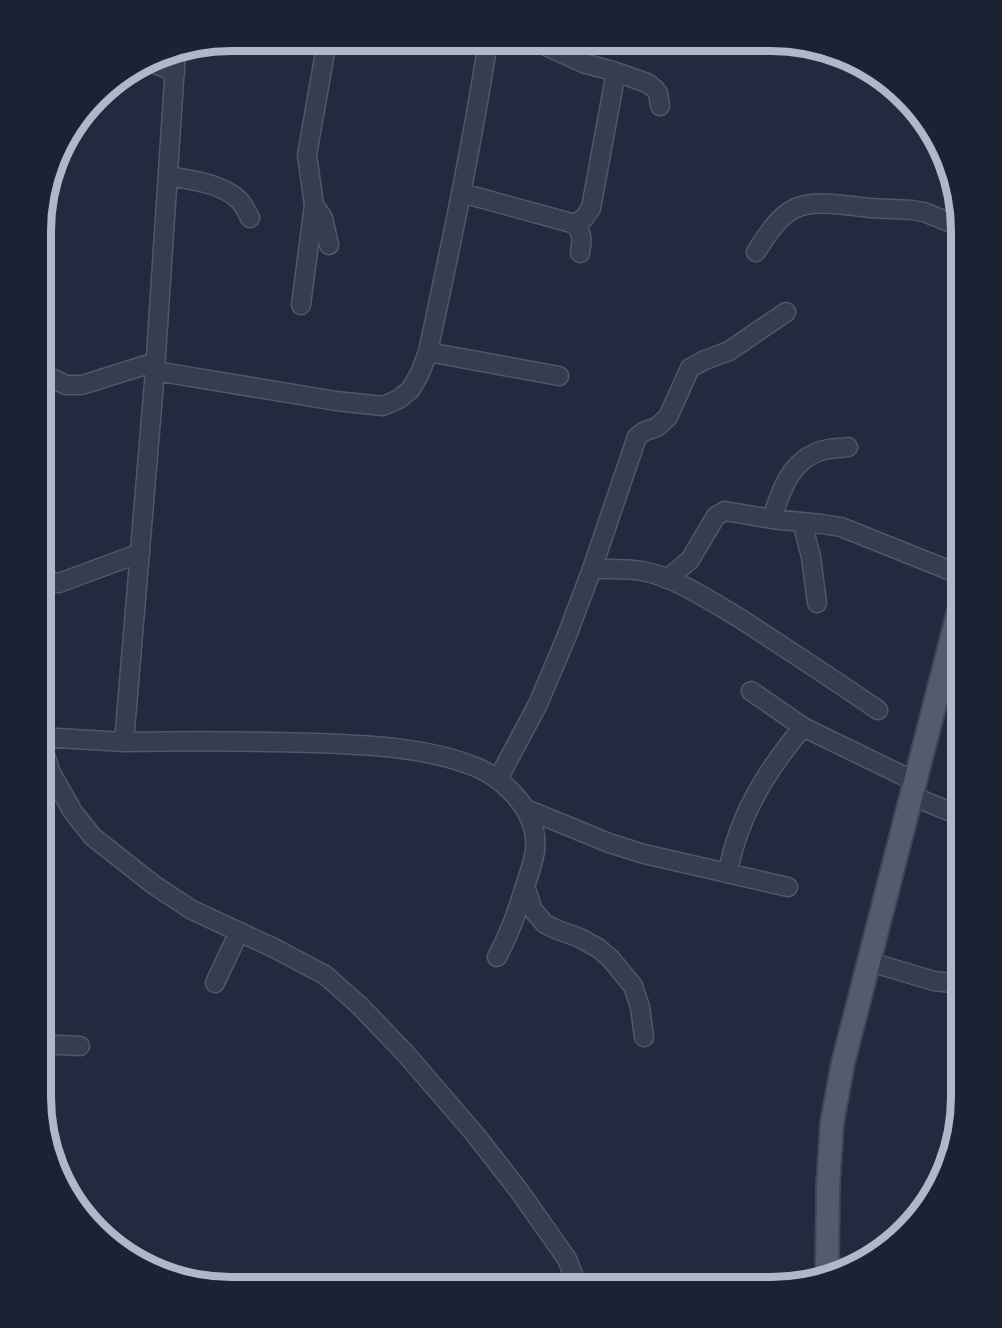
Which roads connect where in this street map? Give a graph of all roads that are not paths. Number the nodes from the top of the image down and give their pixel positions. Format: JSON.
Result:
{"nodes":[{"id":1,"x":325,"y":51,"type":"edge"},
{"id":2,"x":486,"y":51,"type":"edge"},
{"id":3,"x":557,"y":51,"type":"edge"},
{"id":4,"x":176,"y":60,"type":"edge"},
{"id":5,"x":160,"y":66,"type":"edge"},
{"id":6,"x":175,"y":72,"type":"junction"},
{"id":7,"x":616,"y":72,"type":"junction"},
{"id":8,"x":660,"y":106,"type":"dead end"},
{"id":9,"x":168,"y":176,"type":"junction"},
{"id":10,"x":462,"y":193,"type":"junction"},
{"id":11,"x":314,"y":205,"type":"junction"},
{"id":12,"x":250,"y":218,"type":"dead end"},
{"id":13,"x":951,"y":223,"type":"edge"},
{"id":14,"x":575,"y":224,"type":"junction"},
{"id":15,"x":329,"y":245,"type":"dead end"},
{"id":16,"x":756,"y":252,"type":"dead end"},
{"id":17,"x":580,"y":253,"type":"dead end"},
{"id":18,"x":301,"y":305,"type":"dead end"},
{"id":19,"x":786,"y":312,"type":"dead end"},
{"id":20,"x":428,"y":352,"type":"junction"},
{"id":21,"x":155,"y":367,"type":"junction"},
{"id":22,"x":559,"y":376,"type":"dead end"},
{"id":23,"x":54,"y":379,"type":"dead end"},
{"id":24,"x":848,"y":447,"type":"dead end"},
{"id":25,"x":772,"y":519,"type":"junction"},
{"id":26,"x":802,"y":522,"type":"junction"},
{"id":27,"x":140,"y":553,"type":"junction"},
{"id":28,"x":592,"y":569,"type":"junction"},
{"id":29,"x":951,"y":571,"type":"edge"},
{"id":30,"x":666,"y":579,"type":"junction"},
{"id":31,"x":51,"y":582,"type":"edge"},
{"id":32,"x":817,"y":603,"type":"dead end"},
{"id":33,"x":951,"y":662,"type":"edge"},
{"id":34,"x":751,"y":691,"type":"dead end"},
{"id":35,"x":878,"y":710,"type":"dead end"},
{"id":36,"x":803,"y":727,"type":"junction"},
{"id":37,"x":51,"y":738,"type":"edge"},
{"id":38,"x":124,"y":742,"type":"junction"},
{"id":39,"x":51,"y":773,"type":"edge"},
{"id":40,"x":498,"y":779,"type":"junction"},
{"id":41,"x":914,"y":789,"type":"junction"},
{"id":42,"x":526,"y":809,"type":"junction"},
{"id":43,"x":951,"y":810,"type":"edge"},
{"id":44,"x":728,"y":872,"type":"junction"},
{"id":45,"x":525,"y":886,"type":"junction"},
{"id":46,"x":788,"y":887,"type":"dead end"},
{"id":47,"x":239,"y":932,"type":"junction"},
{"id":48,"x":497,"y":957,"type":"dead end"},
{"id":49,"x":870,"y":962,"type":"junction"},
{"id":50,"x":215,"y":983,"type":"dead end"},
{"id":51,"x":951,"y":983,"type":"edge"},
{"id":52,"x":644,"y":1037,"type":"dead end"},
{"id":53,"x":51,"y":1045,"type":"edge"},
{"id":54,"x":80,"y":1046,"type":"dead end"},
{"id":55,"x":827,"y":1268,"type":"edge"},
{"id":56,"x":574,"y":1277,"type":"edge"}],
"edges":[{"from":1,"to":11,"type":"street"},
{"from":2,"to":10,"type":"street"},
{"from":3,"to":7,"type":"street"},
{"from":4,"to":6,"type":"street"},
{"from":5,"to":6,"type":"street"},
{"from":6,"to":9,"type":"street"},
{"from":7,"to":8,"type":"street"},
{"from":7,"to":14,"type":"street"},
{"from":9,"to":12,"type":"street"},
{"from":9,"to":21,"type":"street"},
{"from":10,"to":14,"type":"street"},
{"from":10,"to":20,"type":"street"},
{"from":11,"to":15,"type":"street"},
{"from":11,"to":18,"type":"street"},
{"from":13,"to":16,"type":"street"},
{"from":14,"to":17,"type":"street"},
{"from":19,"to":28,"type":"street"},
{"from":20,"to":21,"type":"street"},
{"from":20,"to":22,"type":"street"},
{"from":21,"to":23,"type":"street"},
{"from":21,"to":27,"type":"street"},
{"from":24,"to":25,"type":"street"},
{"from":25,"to":26,"type":"street"},
{"from":25,"to":30,"type":"street"},
{"from":26,"to":29,"type":"street"},
{"from":26,"to":32,"type":"street"},
{"from":27,"to":31,"type":"street"},
{"from":27,"to":38,"type":"street"},
{"from":28,"to":30,"type":"street"},
{"from":28,"to":40,"type":"street"},
{"from":30,"to":35,"type":"street"},
{"from":33,"to":41,"type":"main road"},
{"from":34,"to":36,"type":"street"},
{"from":36,"to":41,"type":"street"},
{"from":36,"to":44,"type":"street"},
{"from":37,"to":38,"type":"street"},
{"from":38,"to":40,"type":"street"},
{"from":39,"to":47,"type":"street"},
{"from":40,"to":42,"type":"street"},
{"from":41,"to":43,"type":"street"},
{"from":41,"to":49,"type":"main road"},
{"from":42,"to":44,"type":"street"},
{"from":42,"to":45,"type":"street"},
{"from":44,"to":46,"type":"street"},
{"from":45,"to":48,"type":"street"},
{"from":45,"to":52,"type":"street"},
{"from":47,"to":50,"type":"street"},
{"from":47,"to":56,"type":"street"},
{"from":49,"to":51,"type":"street"},
{"from":49,"to":55,"type":"main road"},
{"from":53,"to":54,"type":"street"}]}
